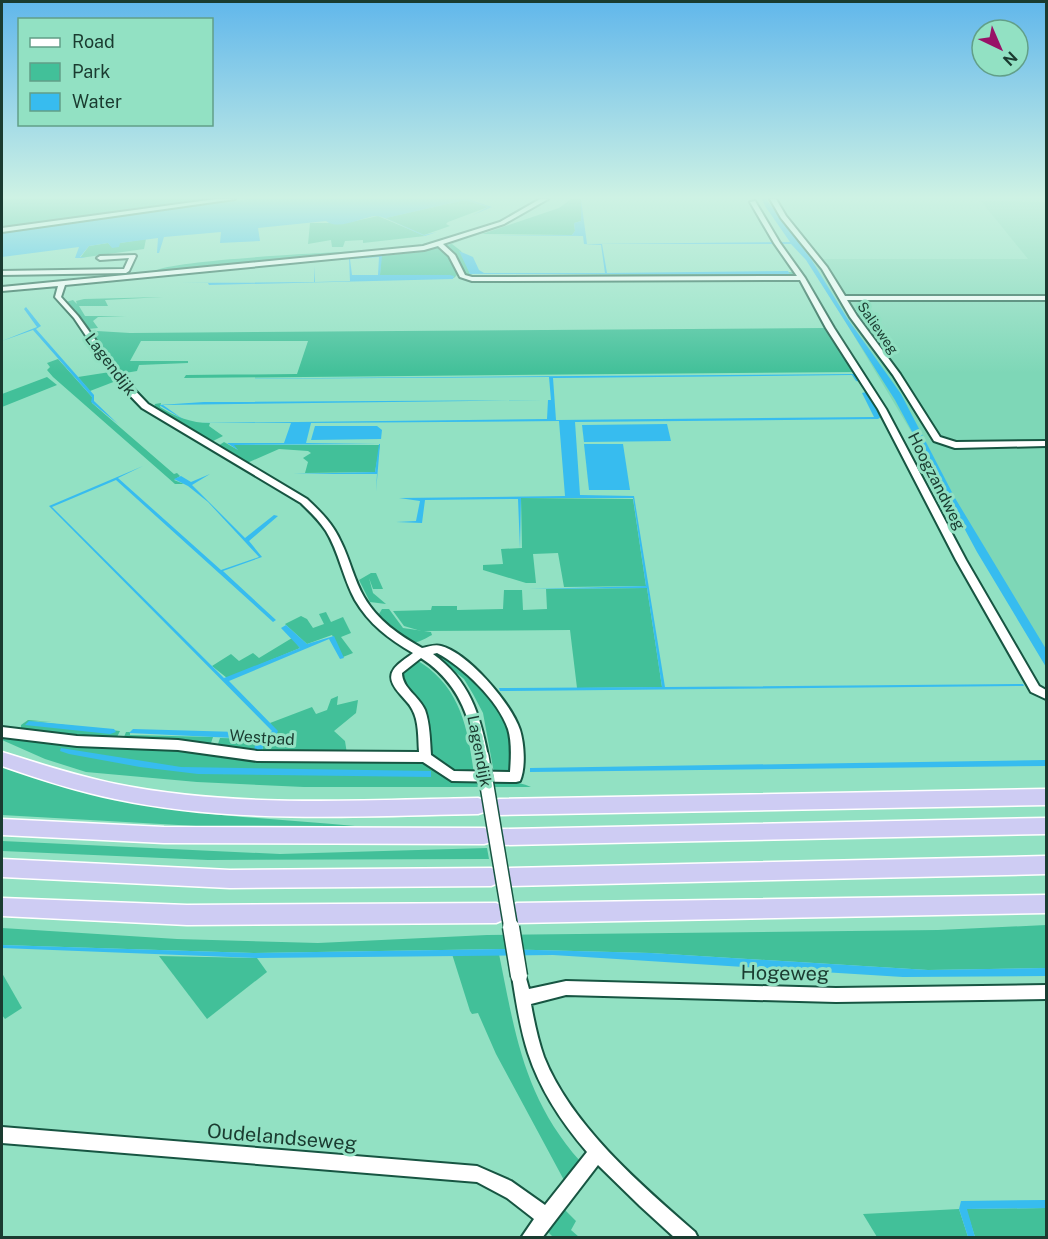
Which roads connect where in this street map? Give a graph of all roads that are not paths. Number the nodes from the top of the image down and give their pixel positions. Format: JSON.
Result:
{"nodes":[{"id":1,"x":119,"y":257,"type":"edge"},
{"id":2,"x":133,"y":257,"type":"edge"},
{"id":3,"x":268,"y":257,"type":"edge"},
{"id":4,"x":340,"y":257,"type":"edge"},
{"id":5,"x":453,"y":257,"type":"edge"},
{"id":6,"x":787,"y":257,"type":"edge"},
{"id":7,"x":816,"y":257,"type":"edge"},
{"id":8,"x":100,"y":258,"type":"dead end"},
{"id":9,"x":33,"y":271,"type":"junction"},
{"id":10,"x":126,"y":271,"type":"junction"},
{"id":11,"x":2,"y":273,"type":"edge"},
{"id":12,"x":802,"y":278,"type":"junction"},
{"id":13,"x":62,"y":283,"type":"junction"},
{"id":14,"x":27,"y":286,"type":"junction"},
{"id":15,"x":2,"y":289,"type":"edge"},
{"id":16,"x":844,"y":298,"type":"junction"},
{"id":17,"x":1047,"y":298,"type":"edge"},
{"id":18,"x":1047,"y":444,"type":"edge"},
{"id":19,"x":420,"y":652,"type":"junction"},
{"id":20,"x":1047,"y":695,"type":"edge"},
{"id":21,"x":2,"y":732,"type":"edge"},
{"id":22,"x":425,"y":757,"type":"junction"},
{"id":23,"x":2,"y":759,"type":"edge"},
{"id":24,"x":1047,"y":797,"type":"edge"},
{"id":25,"x":478,"y":807,"type":"dead end"},
{"id":26,"x":499,"y":807,"type":"dead end"},
{"id":27,"x":1047,"y":826,"type":"edge"},
{"id":28,"x":2,"y":827,"type":"edge"},
{"id":29,"x":484,"y":836,"type":"dead end"},
{"id":30,"x":503,"y":837,"type":"dead end"},
{"id":31,"x":1047,"y":865,"type":"edge"},
{"id":32,"x":2,"y":868,"type":"edge"},
{"id":33,"x":491,"y":877,"type":"dead end"},
{"id":34,"x":510,"y":877,"type":"dead end"},
{"id":35,"x":1047,"y":904,"type":"edge"},
{"id":36,"x":2,"y":907,"type":"edge"},
{"id":37,"x":496,"y":913,"type":"dead end"},
{"id":38,"x":517,"y":913,"type":"dead end"},
{"id":39,"x":1047,"y":992,"type":"edge"},
{"id":40,"x":523,"y":998,"type":"junction"},
{"id":41,"x":2,"y":1135,"type":"edge"},
{"id":42,"x":599,"y":1151,"type":"junction"},
{"id":43,"x":546,"y":1217,"type":"junction"},
{"id":44,"x":530,"y":1238,"type":"edge"},
{"id":45,"x":688,"y":1238,"type":"edge"}],
"edges":[{"from":1,"to":8,"type":"street"},
{"from":2,"to":10,"type":"street"},
{"from":3,"to":10,"type":"street"},
{"from":4,"to":13,"type":"street"},
{"from":5,"to":12,"type":"street"},
{"from":6,"to":12,"type":"street","name":"Hoogzandweg"},
{"from":7,"to":16,"type":"street","name":"Salieweg"},
{"from":9,"to":10,"type":"street"},
{"from":9,"to":11,"type":"street"},
{"from":9,"to":14,"type":"street"},
{"from":12,"to":20,"type":"street","name":"Hoogzandweg"},
{"from":13,"to":14,"type":"street"},
{"from":13,"to":19,"type":"street","name":"Lagendijk"},
{"from":14,"to":15,"type":"street"},
{"from":16,"to":17,"type":"street"},
{"from":16,"to":18,"type":"street","name":"Salieweg"},
{"from":19,"to":22,"type":"street"},
{"from":19,"to":22,"type":"street"},
{"from":19,"to":40,"type":"street","name":"Lagendijk","bridge":true},
{"from":21,"to":22,"type":"street","name":"Westpad"},
{"from":23,"to":25,"type":"highway"},
{"from":24,"to":26,"type":"highway"},
{"from":27,"to":30,"type":"highway"},
{"from":28,"to":29,"type":"highway"},
{"from":31,"to":34,"type":"highway"},
{"from":32,"to":33,"type":"highway"},
{"from":35,"to":38,"type":"highway"},
{"from":36,"to":37,"type":"highway"},
{"from":39,"to":40,"type":"street","name":"Hogeweg"},
{"from":40,"to":42,"type":"street","name":"Lagendijk"},
{"from":41,"to":43,"type":"street","name":"Oudelandseweg"},
{"from":42,"to":43,"type":"street"},
{"from":42,"to":45,"type":"street","name":"Lagendijk"},
{"from":43,"to":44,"type":"street"}]}
